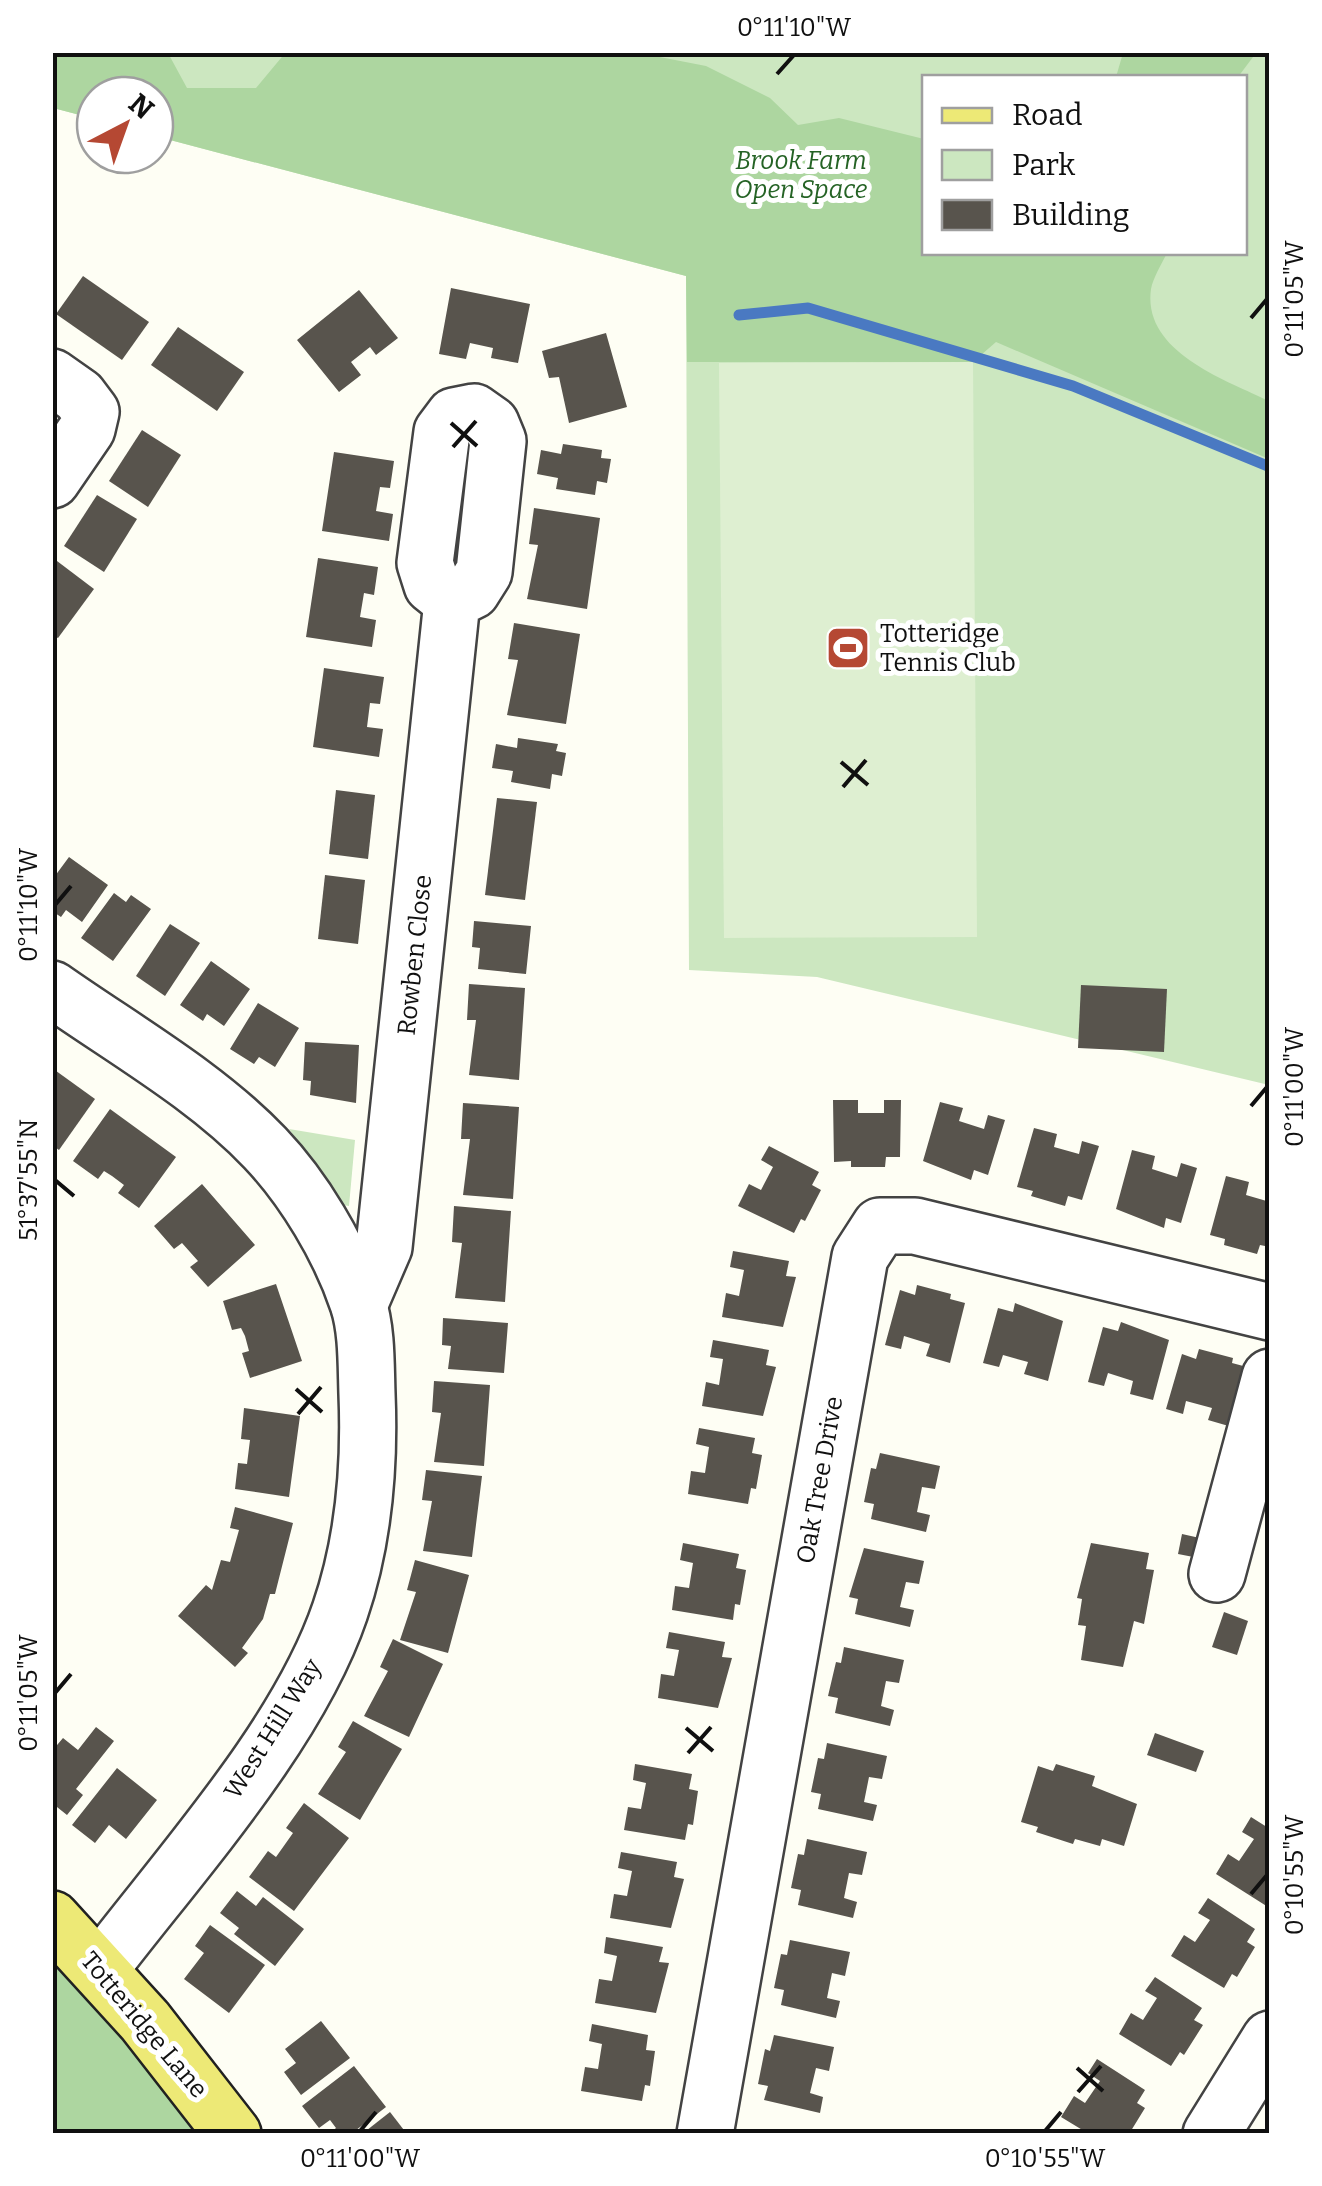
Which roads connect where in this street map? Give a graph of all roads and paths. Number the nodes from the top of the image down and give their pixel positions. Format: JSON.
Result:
{"nodes":[{"id":1,"x":52,"y":377,"type":"edge"},
{"id":2,"x":52,"y":480,"type":"edge"},
{"id":3,"x":452,"y":600,"type":"dead end"},
{"id":4,"x":52,"y":989,"type":"edge"},
{"id":5,"x":359,"y":1304,"type":"junction"},
{"id":6,"x":1270,"y":1312,"type":"edge"},
{"id":7,"x":1270,"y":1377,"type":"edge"},
{"id":8,"x":1217,"y":1574,"type":"dead end"},
{"id":9,"x":52,"y":1919,"type":"edge"},
{"id":10,"x":100,"y":1969,"type":"junction"},
{"id":11,"x":1270,"y":2039,"type":"edge"},
{"id":12,"x":233,"y":2134,"type":"edge"},
{"id":13,"x":704,"y":2134,"type":"edge"},
{"id":14,"x":1212,"y":2134,"type":"edge"}],
"edges":[{"from":1,"to":2,"type":"street"},
{"from":3,"to":5,"type":"street","name":"Rowben Close"},
{"from":4,"to":5,"type":"street","name":"West Hill Way"},
{"from":5,"to":10,"type":"street","name":"West Hill Way"},
{"from":6,"to":13,"type":"street","name":"Oak Tree Drive"},
{"from":7,"to":8,"type":"street"},
{"from":9,"to":10,"type":"main road","name":"Totteridge Lane"},
{"from":10,"to":12,"type":"main road","name":"Totteridge Lane"},
{"from":11,"to":14,"type":"street"}]}
